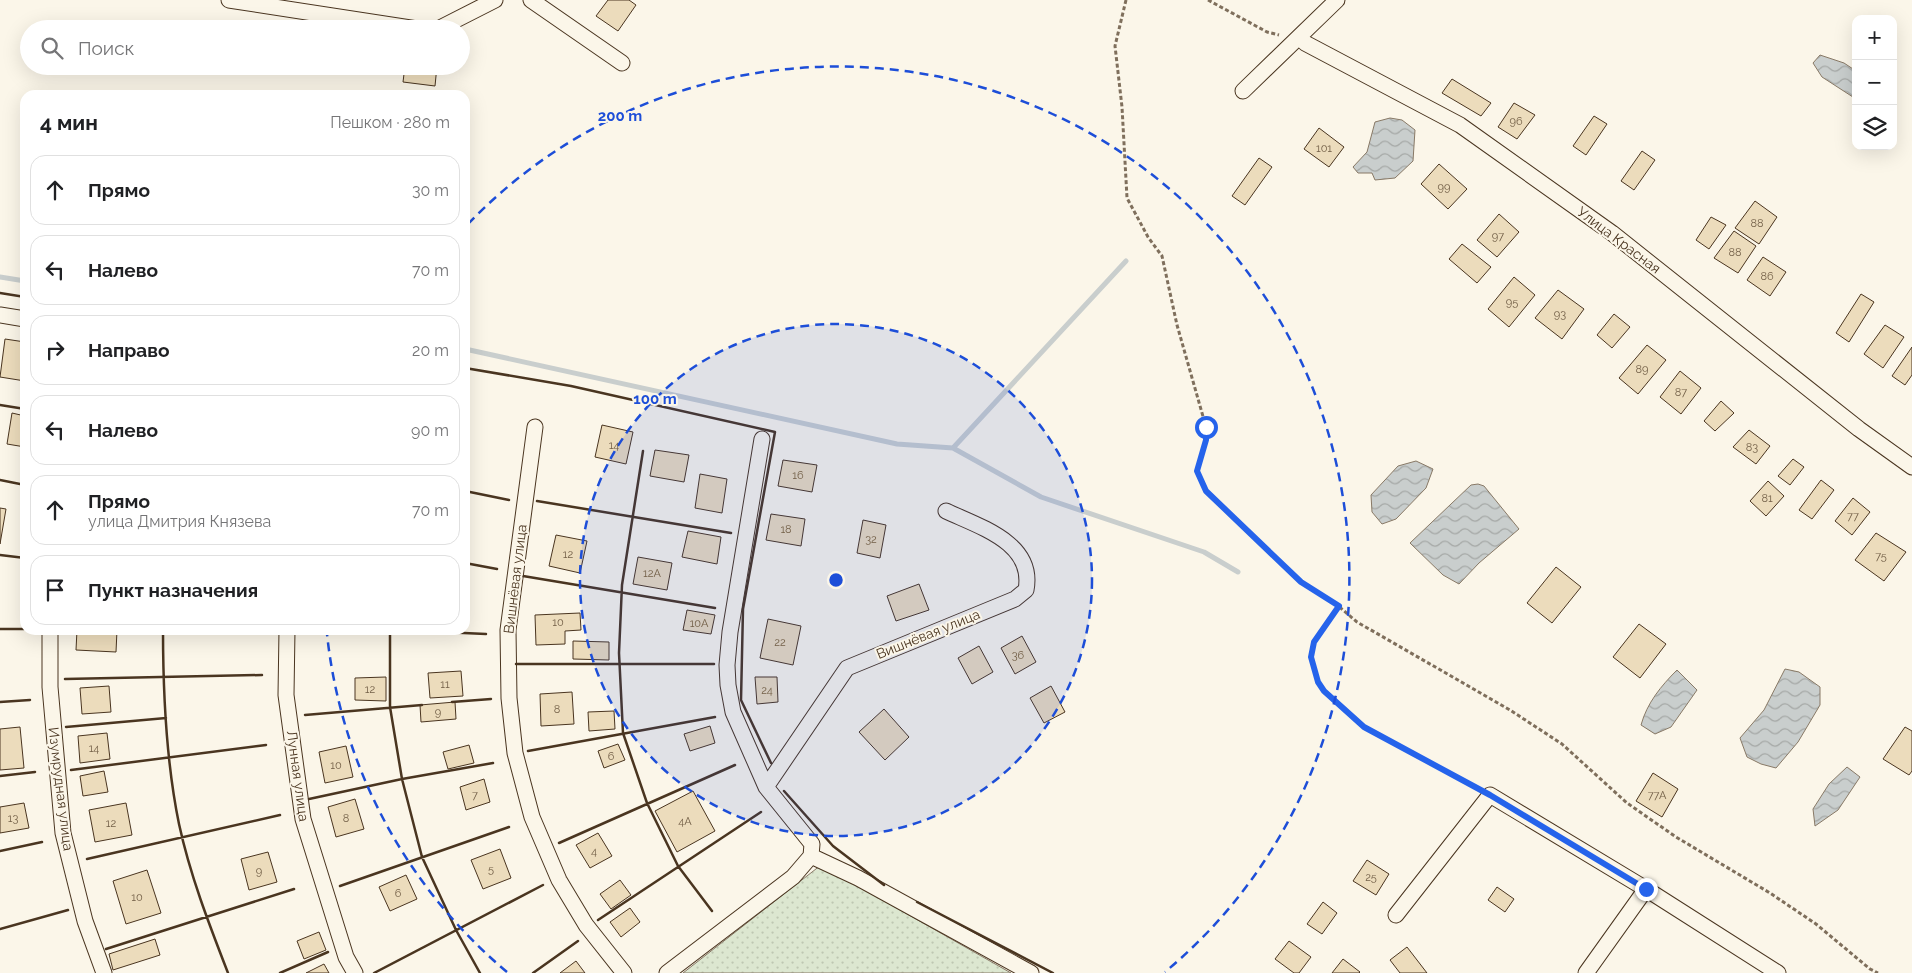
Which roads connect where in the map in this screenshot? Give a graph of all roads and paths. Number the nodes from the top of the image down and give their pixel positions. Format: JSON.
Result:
{"nodes":[{"id":1,"x":229,"y":0,"type":"edge"},
{"id":2,"x":495,"y":0,"type":"edge"},
{"id":3,"x":531,"y":0,"type":"edge"},
{"id":4,"x":1126,"y":0,"type":"edge"},
{"id":5,"x":1208,"y":0,"type":"edge"},
{"id":6,"x":1338,"y":0,"type":"edge"},
{"id":7,"x":359,"y":20,"type":"edge"},
{"id":8,"x":456,"y":20,"type":"edge"},
{"id":9,"x":1300,"y":42,"type":"junction"},
{"id":10,"x":622,"y":63,"type":"dead end"},
{"id":11,"x":1243,"y":91,"type":"dead end"},
{"id":12,"x":0,"y":315,"type":"edge"},
{"id":13,"x":20,"y":317,"type":"edge"},
{"id":14,"x":534,"y":427,"type":"dead end"},
{"id":15,"x":762,"y":439,"type":"dead end"},
{"id":16,"x":1912,"y":467,"type":"edge"},
{"id":17,"x":946,"y":510,"type":"dead end"},
{"id":18,"x":1339,"y":606,"type":"junction"},
{"id":19,"x":50,"y":635,"type":"edge"},
{"id":20,"x":287,"y":635,"type":"edge"},
{"id":21,"x":766,"y":787,"type":"junction"},
{"id":22,"x":1490,"y":795,"type":"junction"},
{"id":23,"x":811,"y":856,"type":"junction"},
{"id":24,"x":1646,"y":889,"type":"junction"},
{"id":25,"x":1396,"y":915,"type":"dead end"},
{"id":26,"x":104,"y":973,"type":"edge"},
{"id":27,"x":355,"y":973,"type":"edge"},
{"id":28,"x":624,"y":973,"type":"edge"},
{"id":29,"x":667,"y":973,"type":"edge"},
{"id":30,"x":1031,"y":973,"type":"edge"},
{"id":31,"x":1586,"y":973,"type":"edge"},
{"id":32,"x":1778,"y":973,"type":"edge"},
{"id":33,"x":1878,"y":973,"type":"edge"}],
"edges":[{"from":1,"to":7,"type":"street"},
{"from":2,"to":8,"type":"street"},
{"from":3,"to":10,"type":"street"},
{"from":4,"to":18,"type":"path"},
{"from":5,"to":9,"type":"path"},
{"from":6,"to":9,"type":"street"},
{"from":9,"to":11,"type":"street"},
{"from":9,"to":16,"type":"street","name":"Улица Красная"},
{"from":12,"to":13,"type":"street"},
{"from":14,"to":28,"type":"street","name":"Вишнёвая улица"},
{"from":15,"to":21,"type":"street"},
{"from":17,"to":21,"type":"street","name":"Вишнёвая улица"},
{"from":18,"to":22,"type":"path"},
{"from":18,"to":33,"type":"path"},
{"from":19,"to":26,"type":"street","name":"Изумрудная улица"},
{"from":20,"to":27,"type":"street","name":"Лунная улица"},
{"from":21,"to":23,"type":"street"},
{"from":22,"to":24,"type":"street"},
{"from":22,"to":25,"type":"street"},
{"from":23,"to":29,"type":"street"},
{"from":23,"to":30,"type":"street"},
{"from":24,"to":31,"type":"street"},
{"from":24,"to":32,"type":"street"}]}
